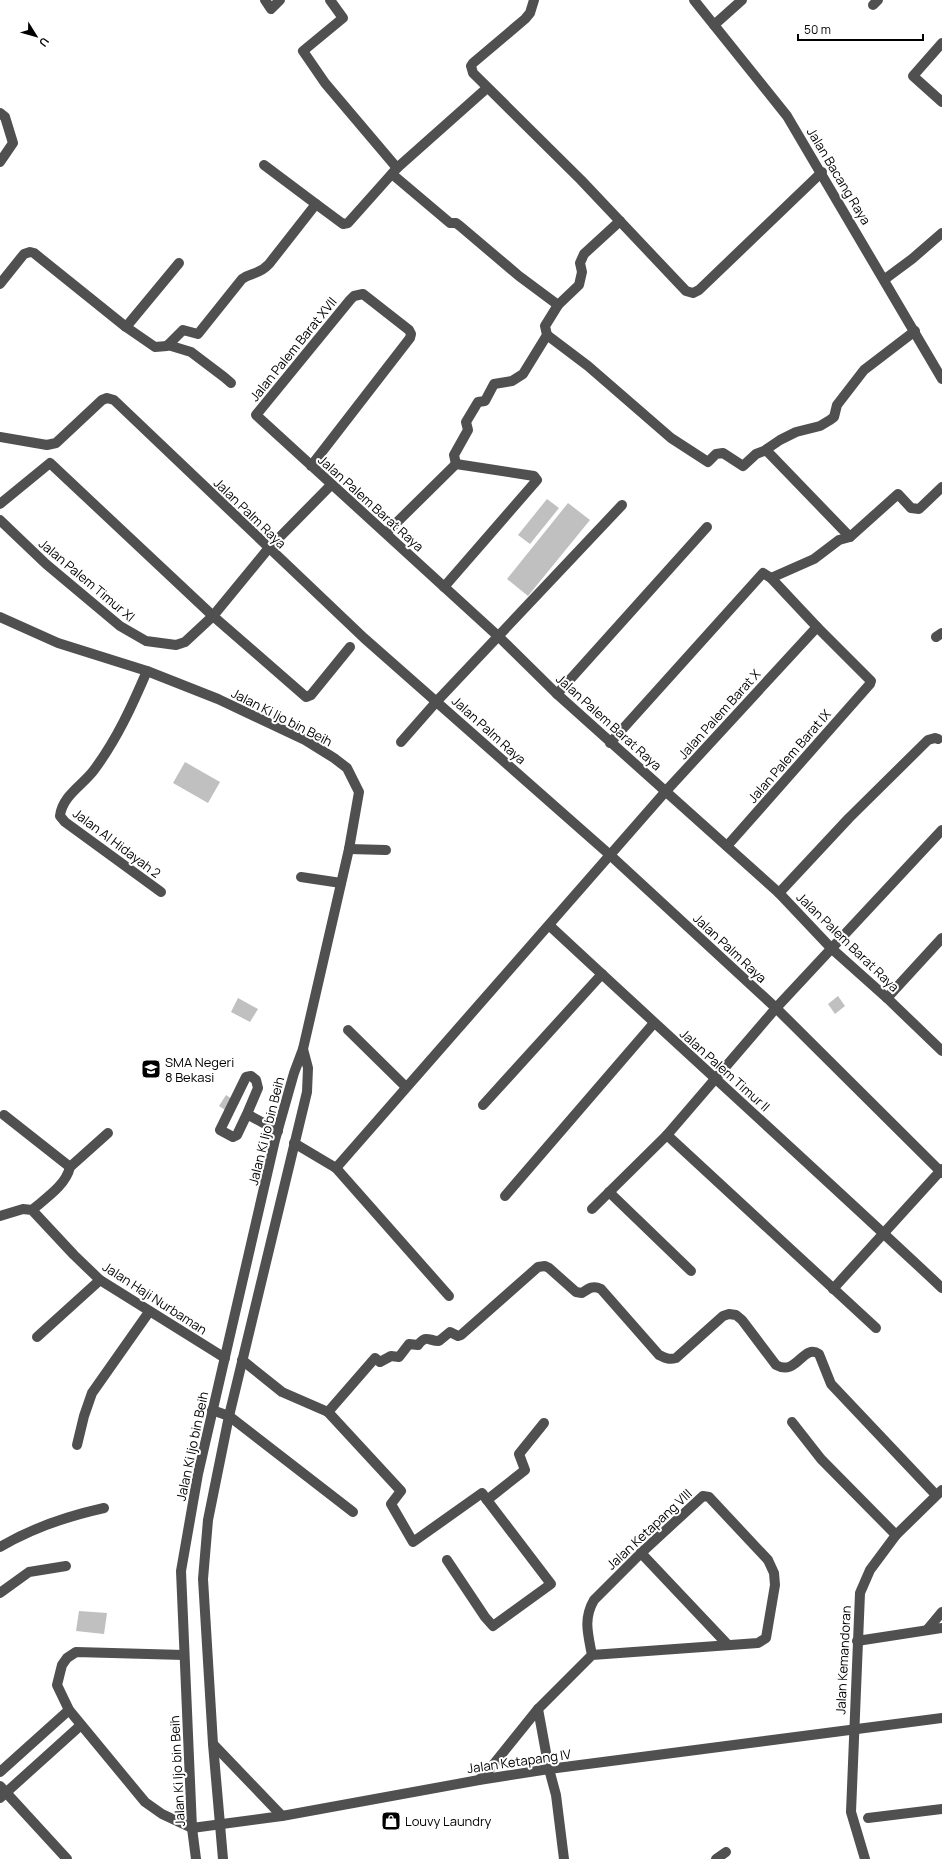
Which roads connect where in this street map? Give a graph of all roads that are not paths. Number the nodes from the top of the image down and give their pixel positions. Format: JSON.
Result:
{"nodes":[{"id":1,"x":265,"y":0,"type":"edge"},
{"id":2,"x":280,"y":0,"type":"edge"},
{"id":3,"x":330,"y":0,"type":"edge"},
{"id":4,"x":534,"y":0,"type":"edge"},
{"id":5,"x":694,"y":0,"type":"edge"},
{"id":6,"x":742,"y":0,"type":"edge"},
{"id":7,"x":714,"y":25,"type":"junction"},
{"id":8,"x":942,"y":43,"type":"edge"},
{"id":9,"x":487,"y":88,"type":"junction"},
{"id":10,"x":942,"y":102,"type":"edge"},
{"id":11,"x":0,"y":113,"type":"edge"},
{"id":12,"x":0,"y":162,"type":"edge"},
{"id":13,"x":264,"y":165,"type":"dead end"},
{"id":14,"x":394,"y":171,"type":"junction"},
{"id":15,"x":822,"y":172,"type":"junction"},
{"id":16,"x":316,"y":204,"type":"junction"},
{"id":17,"x":620,"y":221,"type":"junction"},
{"id":18,"x":942,"y":233,"type":"edge"},
{"id":19,"x":179,"y":263,"type":"dead end"},
{"id":20,"x":885,"y":279,"type":"junction"},
{"id":21,"x":0,"y":284,"type":"edge"},
{"id":22,"x":558,"y":305,"type":"junction"},
{"id":23,"x":126,"y":327,"type":"junction"},
{"id":24,"x":915,"y":332,"type":"junction"},
{"id":25,"x":547,"y":335,"type":"junction"},
{"id":26,"x":168,"y":345,"type":"junction"},
{"id":27,"x":942,"y":379,"type":"edge"},
{"id":28,"x":231,"y":383,"type":"dead end"},
{"id":29,"x":256,"y":415,"type":"joint"},
{"id":30,"x":0,"y":437,"type":"edge"},
{"id":31,"x":766,"y":450,"type":"junction"},
{"id":32,"x":456,"y":464,"type":"junction"},
{"id":33,"x":310,"y":466,"type":"junction"},
{"id":34,"x":331,"y":485,"type":"junction"},
{"id":35,"x":942,"y":487,"type":"edge"},
{"id":36,"x":0,"y":504,"type":"edge"},
{"id":37,"x":622,"y":505,"type":"dead end"},
{"id":38,"x":0,"y":520,"type":"edge"},
{"id":39,"x":708,"y":527,"type":"dead end"},
{"id":40,"x":386,"y":533,"type":"junction"},
{"id":41,"x":850,"y":536,"type":"junction"},
{"id":42,"x":268,"y":548,"type":"junction"},
{"id":43,"x":771,"y":578,"type":"junction"},
{"id":44,"x":444,"y":587,"type":"junction"},
{"id":45,"x":214,"y":616,"type":"junction"},
{"id":46,"x":0,"y":617,"type":"edge"},
{"id":47,"x":817,"y":627,"type":"junction"},
{"id":48,"x":499,"y":637,"type":"junction"},
{"id":49,"x":350,"y":647,"type":"dead end"},
{"id":50,"x":147,"y":671,"type":"junction"},
{"id":51,"x":557,"y":694,"type":"junction"},
{"id":52,"x":437,"y":701,"type":"junction"},
{"id":53,"x":938,"y":739,"type":"dead end"},
{"id":54,"x":401,"y":742,"type":"dead end"},
{"id":55,"x":610,"y":743,"type":"junction"},
{"id":56,"x":666,"y":791,"type":"junction"},
{"id":57,"x":942,"y":830,"type":"edge"},
{"id":58,"x":727,"y":846,"type":"junction"},
{"id":59,"x":349,"y":849,"type":"junction"},
{"id":60,"x":386,"y":850,"type":"dead end"},
{"id":61,"x":610,"y":855,"type":"junction"},
{"id":62,"x":301,"y":877,"type":"dead end"},
{"id":63,"x":341,"y":883,"type":"junction"},
{"id":64,"x":162,"y":892,"type":"dead end"},
{"id":65,"x":779,"y":893,"type":"junction"},
{"id":66,"x":550,"y":926,"type":"junction"},
{"id":67,"x":942,"y":938,"type":"edge"},
{"id":68,"x":831,"y":948,"type":"junction"},
{"id":69,"x":602,"y":974,"type":"junction"},
{"id":70,"x":887,"y":998,"type":"junction"},
{"id":71,"x":776,"y":1008,"type":"junction"},
{"id":72,"x":654,"y":1023,"type":"junction"},
{"id":73,"x":348,"y":1030,"type":"dead end"},
{"id":74,"x":303,"y":1049,"type":"junction"},
{"id":75,"x":942,"y":1052,"type":"edge"},
{"id":76,"x":716,"y":1078,"type":"junction"},
{"id":77,"x":406,"y":1087,"type":"junction"},
{"id":78,"x":483,"y":1105,"type":"dead end"},
{"id":79,"x":247,"y":1114,"type":"junction"},
{"id":80,"x":4,"y":1115,"type":"dead end"},
{"id":81,"x":278,"y":1131,"type":"junction"},
{"id":82,"x":108,"y":1133,"type":"dead end"},
{"id":83,"x":666,"y":1135,"type":"junction"},
{"id":84,"x":294,"y":1143,"type":"junction"},
{"id":85,"x":70,"y":1167,"type":"junction"},
{"id":86,"x":336,"y":1168,"type":"junction"},
{"id":87,"x":941,"y":1171,"type":"edge"},
{"id":88,"x":609,"y":1192,"type":"junction"},
{"id":89,"x":505,"y":1196,"type":"dead end"},
{"id":90,"x":592,"y":1209,"type":"dead end"},
{"id":91,"x":32,"y":1210,"type":"junction"},
{"id":92,"x":0,"y":1216,"type":"edge"},
{"id":93,"x":883,"y":1233,"type":"junction"},
{"id":94,"x":691,"y":1271,"type":"dead end"},
{"id":95,"x":100,"y":1280,"type":"junction"},
{"id":96,"x":942,"y":1288,"type":"edge"},
{"id":97,"x":833,"y":1289,"type":"junction"},
{"id":98,"x":450,"y":1296,"type":"dead end"},
{"id":99,"x":149,"y":1312,"type":"junction"},
{"id":100,"x":876,"y":1328,"type":"dead end"},
{"id":101,"x":37,"y":1337,"type":"dead end"},
{"id":102,"x":225,"y":1358,"type":"junction"},
{"id":103,"x":242,"y":1360,"type":"junction"},
{"id":104,"x":212,"y":1410,"type":"junction"},
{"id":105,"x":328,"y":1412,"type":"junction"},
{"id":106,"x":229,"y":1416,"type":"junction"},
{"id":107,"x":792,"y":1422,"type":"dead end"},
{"id":108,"x":544,"y":1423,"type":"dead end"},
{"id":109,"x":77,"y":1445,"type":"dead end"},
{"id":110,"x":939,"y":1493,"type":"edge"},
{"id":111,"x":487,"y":1500,"type":"junction"},
{"id":112,"x":104,"y":1508,"type":"dead end"},
{"id":113,"x":352,"y":1512,"type":"dead end"},
{"id":114,"x":896,"y":1535,"type":"junction"},
{"id":115,"x":0,"y":1547,"type":"edge"},
{"id":116,"x":641,"y":1553,"type":"junction"},
{"id":117,"x":447,"y":1560,"type":"dead end"},
{"id":118,"x":66,"y":1566,"type":"dead end"},
{"id":119,"x":0,"y":1593,"type":"edge"},
{"id":120,"x":942,"y":1612,"type":"edge"},
{"id":121,"x":942,"y":1628,"type":"edge"},
{"id":122,"x":927,"y":1630,"type":"junction"},
{"id":123,"x":857,"y":1640,"type":"junction"},
{"id":124,"x":728,"y":1645,"type":"junction"},
{"id":125,"x":184,"y":1655,"type":"junction"},
{"id":126,"x":592,"y":1655,"type":"junction"},
{"id":127,"x":538,"y":1709,"type":"junction"},
{"id":128,"x":69,"y":1710,"type":"junction"},
{"id":129,"x":942,"y":1718,"type":"edge"},
{"id":130,"x":81,"y":1725,"type":"junction"},
{"id":131,"x":853,"y":1731,"type":"junction"},
{"id":132,"x":213,"y":1744,"type":"junction"},
{"id":133,"x":549,"y":1769,"type":"junction"},
{"id":134,"x":0,"y":1772,"type":"edge"},
{"id":135,"x":479,"y":1780,"type":"junction"},
{"id":136,"x":2,"y":1792,"type":"edge"},
{"id":137,"x":942,"y":1809,"type":"edge"},
{"id":138,"x":282,"y":1816,"type":"junction"},
{"id":139,"x":868,"y":1818,"type":"dead end"},
{"id":140,"x":220,"y":1825,"type":"junction"},
{"id":141,"x":192,"y":1828,"type":"junction"},
{"id":142,"x":726,"y":1852,"type":"dead end"},
{"id":143,"x":67,"y":1859,"type":"edge"},
{"id":144,"x":196,"y":1859,"type":"edge"},
{"id":145,"x":223,"y":1859,"type":"edge"},
{"id":146,"x":564,"y":1859,"type":"edge"},
{"id":147,"x":716,"y":1859,"type":"edge"},
{"id":148,"x":865,"y":1859,"type":"edge"}],
"edges":[{"from":1,"to":2,"type":"street"},
{"from":3,"to":14,"type":"street"},
{"from":4,"to":9,"type":"street"},
{"from":5,"to":7,"type":"street","name":"Jalan Bacang Raya"},
{"from":6,"to":7,"type":"street"},
{"from":7,"to":15,"type":"street","name":"Jalan Bacang Raya"},
{"from":8,"to":10,"type":"street"},
{"from":9,"to":14,"type":"street"},
{"from":9,"to":17,"type":"street"},
{"from":11,"to":12,"type":"street"},
{"from":13,"to":16,"type":"street"},
{"from":14,"to":16,"type":"street"},
{"from":14,"to":22,"type":"street"},
{"from":15,"to":17,"type":"street"},
{"from":15,"to":20,"type":"street","name":"Jalan Bacang Raya"},
{"from":16,"to":26,"type":"street"},
{"from":17,"to":22,"type":"street"},
{"from":18,"to":20,"type":"street"},
{"from":19,"to":23,"type":"street"},
{"from":20,"to":24,"type":"street","name":"Jalan Bacang Raya"},
{"from":21,"to":23,"type":"street"},
{"from":22,"to":25,"type":"street"},
{"from":23,"to":26,"type":"street"},
{"from":24,"to":27,"type":"street","name":"Jalan Bacang Raya"},
{"from":24,"to":31,"type":"street"},
{"from":25,"to":31,"type":"street"},
{"from":25,"to":32,"type":"street"},
{"from":26,"to":28,"type":"street"},
{"from":29,"to":33,"type":"street","name":"Jalan Palem Barat Raya"},
{"from":29,"to":33,"type":"street","name":"Jalan Palem Barat XVII"},
{"from":30,"to":42,"type":"street","name":"Jalan Palm Raya"},
{"from":31,"to":41,"type":"street"},
{"from":32,"to":40,"type":"street"},
{"from":32,"to":44,"type":"street"},
{"from":33,"to":34,"type":"street","name":"Jalan Palem Barat Raya"},
{"from":34,"to":40,"type":"street","name":"Jalan Palem Barat Raya"},
{"from":34,"to":42,"type":"street","name":"Jalan Palem Timur XI"},
{"from":35,"to":41,"type":"street"},
{"from":36,"to":45,"type":"street"},
{"from":37,"to":48,"type":"street"},
{"from":38,"to":45,"type":"street","name":"Jalan Palem Timur XI"},
{"from":39,"to":51,"type":"street"},
{"from":40,"to":44,"type":"street","name":"Jalan Palem Barat Raya"},
{"from":41,"to":43,"type":"street"},
{"from":42,"to":45,"type":"street","name":"Jalan Palem Timur XI"},
{"from":42,"to":52,"type":"street","name":"Jalan Palm Raya"},
{"from":43,"to":47,"type":"street"},
{"from":43,"to":55,"type":"street"},
{"from":44,"to":48,"type":"street","name":"Jalan Palem Barat Raya"},
{"from":45,"to":49,"type":"street"},
{"from":46,"to":50,"type":"street","name":"Jalan Ki Ijo bin Beih"},
{"from":47,"to":56,"type":"street","name":"Jalan Palem Barat X"},
{"from":47,"to":58,"type":"street","name":"Jalan Palem Barat IX"},
{"from":48,"to":51,"type":"street","name":"Jalan Palem Barat Raya"},
{"from":48,"to":52,"type":"street"},
{"from":50,"to":59,"type":"street","name":"Jalan Ki Ijo bin Beih"},
{"from":50,"to":64,"type":"street","name":"Jalan Al Hidayah 2"},
{"from":51,"to":55,"type":"street","name":"Jalan Palem Barat Raya"},
{"from":52,"to":54,"type":"street"},
{"from":52,"to":61,"type":"street","name":"Jalan Palm Raya"},
{"from":53,"to":65,"type":"street"},
{"from":55,"to":56,"type":"street","name":"Jalan Palem Barat Raya"},
{"from":56,"to":58,"type":"street","name":"Jalan Palem Barat Raya"},
{"from":56,"to":61,"type":"street","name":"Jalan Palem Barat X"},
{"from":57,"to":68,"type":"street"},
{"from":58,"to":65,"type":"street","name":"Jalan Palem Barat Raya"},
{"from":59,"to":60,"type":"street"},
{"from":59,"to":63,"type":"street","name":"Jalan Ki Ijo bin Beih"},
{"from":61,"to":66,"type":"street","name":"Jalan Palem Barat X"},
{"from":61,"to":71,"type":"street","name":"Jalan Palm Raya"},
{"from":62,"to":63,"type":"street"},
{"from":63,"to":74,"type":"street","name":"Jalan Ki Ijo bin Beih"},
{"from":65,"to":68,"type":"street","name":"Jalan Palem Barat Raya"},
{"from":66,"to":69,"type":"street","name":"Jalan Palem Timur II"},
{"from":66,"to":77,"type":"street","name":"Jalan Palem Barat X"},
{"from":67,"to":70,"type":"street"},
{"from":68,"to":70,"type":"street","name":"Jalan Palem Barat Raya"},
{"from":68,"to":71,"type":"street"},
{"from":69,"to":72,"type":"street","name":"Jalan Palem Timur II"},
{"from":69,"to":78,"type":"street"},
{"from":70,"to":75,"type":"street","name":"Jalan Palem Barat Raya"},
{"from":71,"to":76,"type":"street"},
{"from":71,"to":87,"type":"street","name":"Jalan Palm Raya"},
{"from":72,"to":76,"type":"street","name":"Jalan Palem Timur II"},
{"from":72,"to":89,"type":"street"},
{"from":73,"to":77,"type":"street"},
{"from":74,"to":81,"type":"street","name":"Jalan Ki Ijo bin Beih"},
{"from":74,"to":84,"type":"street","name":"Jalan Ki Ijo bin Beih"},
{"from":76,"to":83,"type":"street"},
{"from":76,"to":93,"type":"street","name":"Jalan Palem Timur II"},
{"from":77,"to":86,"type":"street","name":"Jalan Palem Barat X"},
{"from":79,"to":79,"type":"street"},
{"from":79,"to":81,"type":"street"},
{"from":80,"to":85,"type":"street"},
{"from":81,"to":102,"type":"street","name":"Jalan Ki Ijo bin Beih"},
{"from":82,"to":85,"type":"street"},
{"from":83,"to":88,"type":"street"},
{"from":83,"to":97,"type":"street"},
{"from":84,"to":86,"type":"street"},
{"from":84,"to":103,"type":"street","name":"Jalan Ki Ijo bin Beih"},
{"from":85,"to":91,"type":"street"},
{"from":86,"to":98,"type":"street"},
{"from":87,"to":93,"type":"street"},
{"from":88,"to":90,"type":"street"},
{"from":88,"to":94,"type":"street"},
{"from":91,"to":92,"type":"street"},
{"from":91,"to":95,"type":"street","name":"Jalan Haji Nurbaman"},
{"from":93,"to":96,"type":"street","name":"Jalan Palem Timur II"},
{"from":93,"to":97,"type":"street"},
{"from":95,"to":99,"type":"street","name":"Jalan Haji Nurbaman"},
{"from":95,"to":101,"type":"street"},
{"from":97,"to":100,"type":"street"},
{"from":99,"to":102,"type":"street","name":"Jalan Haji Nurbaman"},
{"from":99,"to":109,"type":"street"},
{"from":102,"to":104,"type":"street","name":"Jalan Ki Ijo bin Beih"},
{"from":103,"to":105,"type":"street"},
{"from":103,"to":106,"type":"street","name":"Jalan Ki Ijo bin Beih"},
{"from":104,"to":106,"type":"street"},
{"from":104,"to":125,"type":"street","name":"Jalan Ki Ijo bin Beih"},
{"from":105,"to":110,"type":"street"},
{"from":105,"to":111,"type":"street"},
{"from":106,"to":113,"type":"street"},
{"from":106,"to":132,"type":"street","name":"Jalan Ki Ijo bin Beih"},
{"from":107,"to":114,"type":"street"},
{"from":108,"to":111,"type":"street"},
{"from":110,"to":114,"type":"street","name":"Jalan Kemandoran"},
{"from":111,"to":117,"type":"street"},
{"from":112,"to":115,"type":"street"},
{"from":114,"to":123,"type":"street","name":"Jalan Kemandoran"},
{"from":116,"to":124,"type":"street"},
{"from":116,"to":124,"type":"street","name":"Jalan Ketapang VIII"},
{"from":116,"to":126,"type":"street","name":"Jalan Ketapang VIII"},
{"from":118,"to":119,"type":"street"},
{"from":120,"to":122,"type":"street"},
{"from":121,"to":122,"type":"street"},
{"from":122,"to":123,"type":"street"},
{"from":123,"to":131,"type":"street","name":"Jalan Kemandoran"},
{"from":124,"to":126,"type":"street","name":"Jalan Ketapang VIII"},
{"from":125,"to":128,"type":"street"},
{"from":125,"to":141,"type":"street","name":"Jalan Ki Ijo bin Beih"},
{"from":126,"to":127,"type":"street"},
{"from":127,"to":133,"type":"street"},
{"from":127,"to":135,"type":"street"},
{"from":128,"to":130,"type":"street"},
{"from":128,"to":134,"type":"street"},
{"from":129,"to":131,"type":"street","name":"Jalan Ketapang IV"},
{"from":130,"to":136,"type":"street"},
{"from":130,"to":141,"type":"street"},
{"from":131,"to":133,"type":"street","name":"Jalan Ketapang IV"},
{"from":131,"to":148,"type":"street","name":"Jalan Kemandoran"},
{"from":132,"to":138,"type":"street"},
{"from":132,"to":140,"type":"street","name":"Jalan Ki Ijo bin Beih"},
{"from":133,"to":135,"type":"street","name":"Jalan Ketapang IV"},
{"from":133,"to":146,"type":"street"},
{"from":135,"to":138,"type":"street","name":"Jalan Ketapang IV"},
{"from":136,"to":143,"type":"street"},
{"from":137,"to":139,"type":"street"},
{"from":138,"to":140,"type":"street","name":"Jalan Ketapang IV"},
{"from":140,"to":141,"type":"street","name":"Jalan Ketapang IV"},
{"from":140,"to":145,"type":"street","name":"Jalan Ki Ijo bin Beih"},
{"from":141,"to":144,"type":"street","name":"Jalan Ki Ijo bin Beih"},
{"from":142,"to":147,"type":"street"}]}
